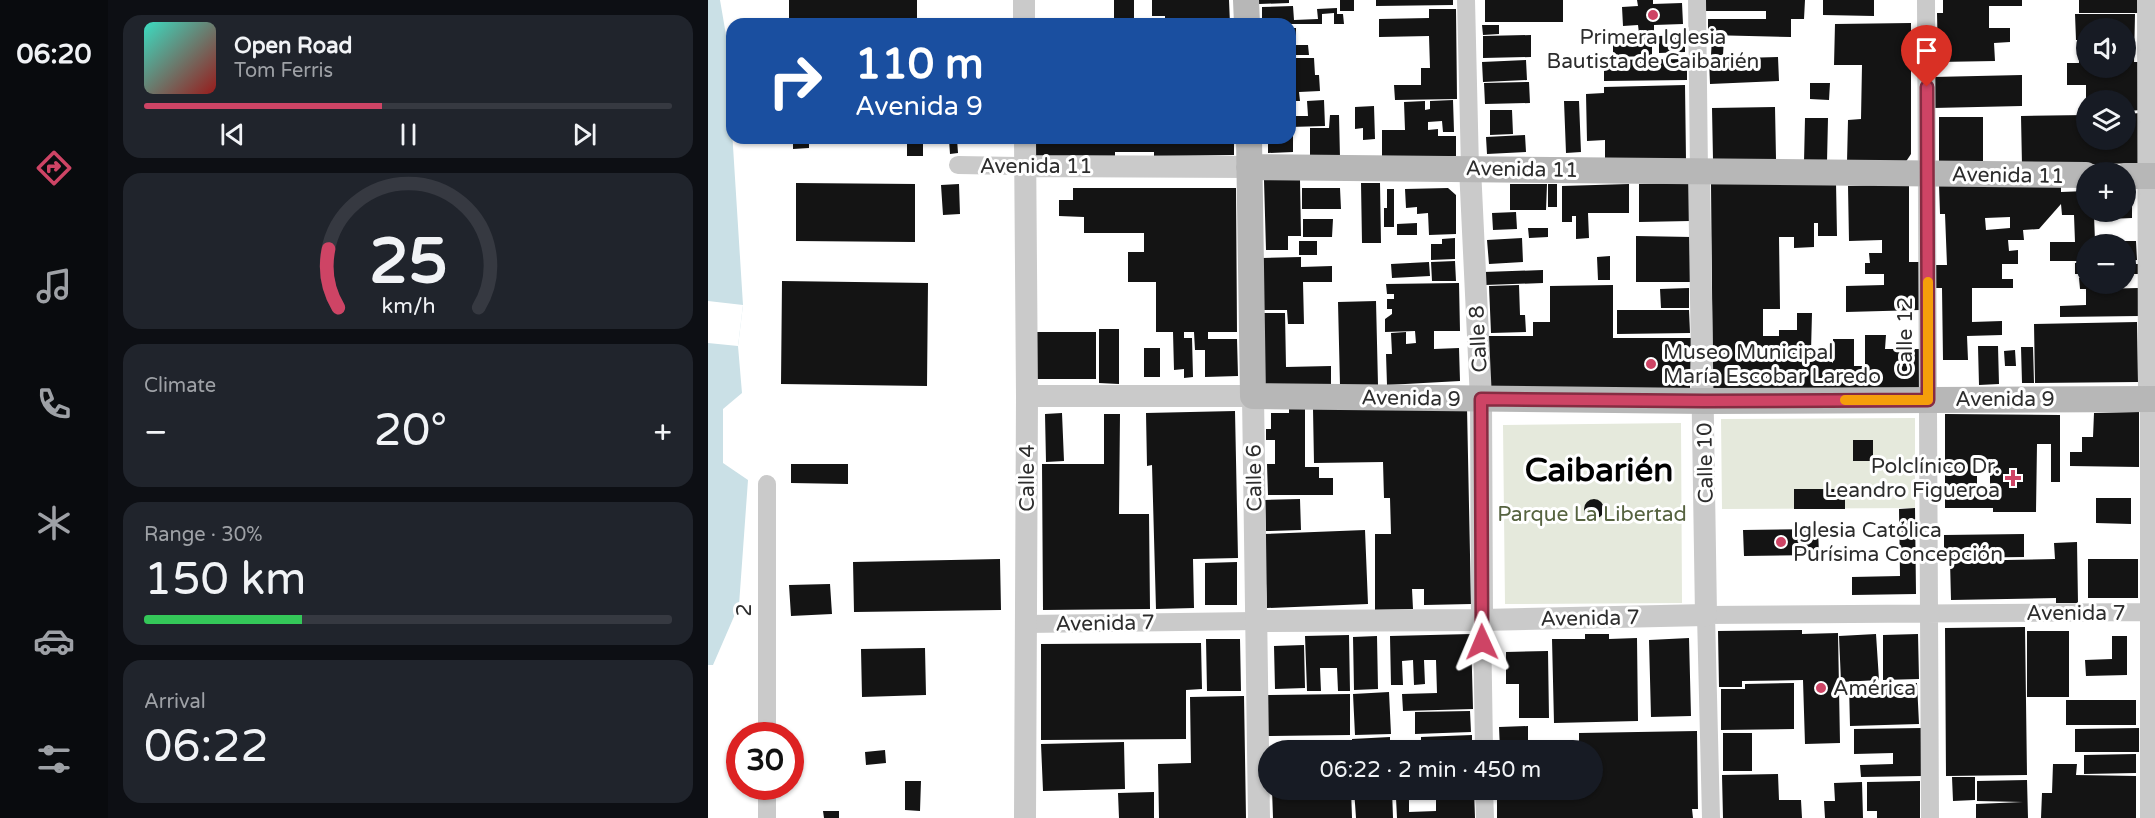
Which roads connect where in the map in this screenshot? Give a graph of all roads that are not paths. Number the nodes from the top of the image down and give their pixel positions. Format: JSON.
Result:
{"nodes":[{"id":1,"x":1024,"y":0,"type":"edge"},
{"id":2,"x":1246,"y":0,"type":"edge"},
{"id":3,"x":1466,"y":0,"type":"edge"},
{"id":4,"x":1697,"y":0,"type":"edge"},
{"id":5,"x":1926,"y":0,"type":"edge"},
{"id":6,"x":2148,"y":0,"type":"edge"},
{"id":7,"x":1024,"y":18,"type":"edge"},
{"id":8,"x":1247,"y":18,"type":"edge"},
{"id":9,"x":1025,"y":144,"type":"edge"},
{"id":10,"x":1249,"y":144,"type":"edge"},
{"id":11,"x":958,"y":165,"type":"dead end"},
{"id":12,"x":1025,"y":166,"type":"junction"},
{"id":13,"x":1249,"y":167,"type":"junction"},
{"id":14,"x":1470,"y":168,"type":"junction"},
{"id":15,"x":1700,"y":172,"type":"junction"},
{"id":16,"x":1928,"y":174,"type":"junction"},
{"id":17,"x":2076,"y":176,"type":"edge"},
{"id":18,"x":2143,"y":176,"type":"edge"},
{"id":19,"x":1027,"y":396,"type":"junction"},
{"id":20,"x":1253,"y":396,"type":"junction"},
{"id":21,"x":1481,"y":399,"type":"junction"},
{"id":22,"x":2152,"y":399,"type":"edge"},
{"id":23,"x":1928,"y":400,"type":"junction"},
{"id":24,"x":1704,"y":401,"type":"junction"},
{"id":25,"x":767,"y":484,"type":"dead end"},
{"id":26,"x":2152,"y":612,"type":"edge"},
{"id":27,"x":1929,"y":614,"type":"junction"},
{"id":28,"x":1706,"y":615,"type":"junction"},
{"id":29,"x":1482,"y":620,"type":"junction"},
{"id":30,"x":1256,"y":621,"type":"junction"},
{"id":31,"x":1026,"y":624,"type":"junction"},
{"id":32,"x":767,"y":722,"type":"edge"},
{"id":33,"x":1484,"y":740,"type":"edge"},
{"id":34,"x":767,"y":800,"type":"edge"},
{"id":35,"x":1484,"y":800,"type":"edge"},
{"id":36,"x":767,"y":818,"type":"edge"},
{"id":37,"x":1025,"y":818,"type":"edge"},
{"id":38,"x":1259,"y":818,"type":"edge"},
{"id":39,"x":1485,"y":818,"type":"edge"},
{"id":40,"x":1712,"y":818,"type":"edge"},
{"id":41,"x":1930,"y":818,"type":"edge"},
{"id":42,"x":2149,"y":818,"type":"edge"}],
"edges":[{"from":1,"to":7,"type":"street"},
{"from":2,"to":8,"type":"main road"},
{"from":3,"to":14,"type":"street","name":"Calle 8"},
{"from":4,"to":15,"type":"street","name":"Calle 10"},
{"from":5,"to":16,"type":"street","name":"Calle 12"},
{"from":6,"to":18,"type":"street"},
{"from":9,"to":12,"type":"street","name":"Calle 4"},
{"from":10,"to":13,"type":"main road","name":"Calle 6"},
{"from":11,"to":12,"type":"street","name":"Avenida 11"},
{"from":12,"to":13,"type":"street","name":"Avenida 11"},
{"from":12,"to":19,"type":"street","name":"Calle 4"},
{"from":13,"to":14,"type":"main road","name":"Avenida 11"},
{"from":13,"to":20,"type":"main road","name":"Calle 6"},
{"from":14,"to":15,"type":"main road","name":"Avenida 11"},
{"from":14,"to":21,"type":"street","name":"Calle 8"},
{"from":15,"to":16,"type":"main road","name":"Avenida 11"},
{"from":15,"to":24,"type":"street","name":"Calle 10"},
{"from":16,"to":17,"type":"main road","name":"Avenida 11"},
{"from":16,"to":23,"type":"street","name":"Calle 12"},
{"from":18,"to":22,"type":"street"},
{"from":19,"to":20,"type":"street","name":"Avenida 9"},
{"from":19,"to":31,"type":"street","name":"Calle 4"},
{"from":20,"to":21,"type":"main road","name":"Avenida 9"},
{"from":20,"to":30,"type":"street","name":"Calle 6"},
{"from":21,"to":24,"type":"main road","name":"Avenida 9"},
{"from":21,"to":29,"type":"street","name":"Calle 8"},
{"from":22,"to":23,"type":"main road","name":"Avenida 9"},
{"from":22,"to":26,"type":"street"},
{"from":23,"to":24,"type":"main road","name":"Avenida 9"},
{"from":23,"to":27,"type":"street","name":"Calle 12"},
{"from":24,"to":28,"type":"street","name":"Calle 10"},
{"from":25,"to":32,"type":"street","name":"2"},
{"from":26,"to":27,"type":"street","name":"Avenida 7"},
{"from":26,"to":42,"type":"street"},
{"from":27,"to":28,"type":"street","name":"Avenida 7"},
{"from":27,"to":41,"type":"street","name":"Calle 12"},
{"from":28,"to":29,"type":"street","name":"Avenida 7"},
{"from":28,"to":40,"type":"street","name":"Calle 10"},
{"from":29,"to":30,"type":"street","name":"Avenida 7"},
{"from":29,"to":33,"type":"street","name":"Calle 8"},
{"from":30,"to":31,"type":"street","name":"Avenida 7"},
{"from":30,"to":38,"type":"street","name":"Calle 6"},
{"from":31,"to":37,"type":"street","name":"Calle 4"},
{"from":34,"to":36,"type":"street"},
{"from":35,"to":39,"type":"street"}]}
